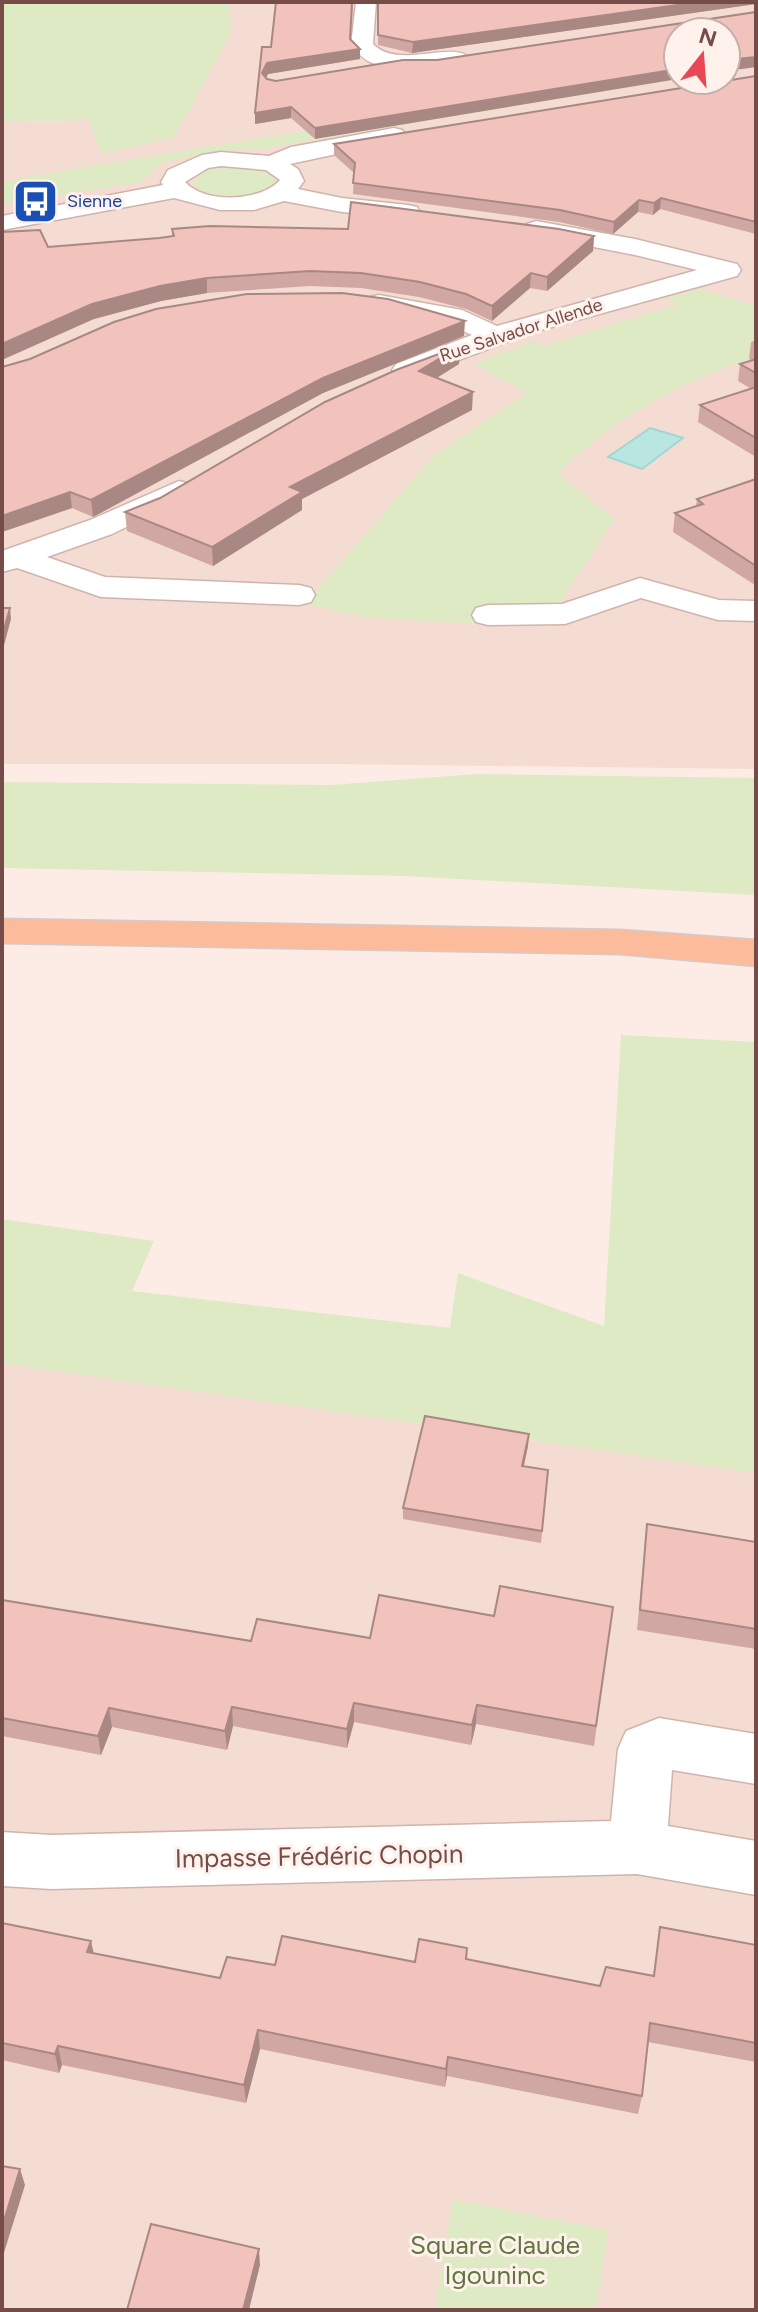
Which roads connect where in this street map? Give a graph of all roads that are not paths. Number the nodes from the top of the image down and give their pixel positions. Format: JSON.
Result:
{"nodes":[{"id":1,"x":366,"y":2,"type":"edge"},
{"id":2,"x":482,"y":54,"type":"edge"},
{"id":3,"x":404,"y":62,"type":"junction"},
{"id":4,"x":362,"y":69,"type":"edge"},
{"id":5,"x":412,"y":132,"type":"edge"},
{"id":6,"x":272,"y":163,"type":"junction"},
{"id":7,"x":177,"y":190,"type":"junction"},
{"id":8,"x":283,"y":193,"type":"junction"},
{"id":9,"x":428,"y":214,"type":"edge"},
{"id":10,"x":2,"y":223,"type":"edge"},
{"id":11,"x":516,"y":226,"type":"edge"},
{"id":12,"x":728,"y":270,"type":"junction"},
{"id":13,"x":756,"y":278,"type":"edge"},
{"id":14,"x":349,"y":299,"type":"edge"},
{"id":15,"x":495,"y":335,"type":"junction"},
{"id":16,"x":375,"y":383,"type":"edge"},
{"id":17,"x":203,"y":476,"type":"edge"},
{"id":18,"x":11,"y":560,"type":"edge"},
{"id":19,"x":299,"y":595,"type":"dead end"},
{"id":20,"x":756,"y":611,"type":"edge"},
{"id":21,"x":488,"y":615,"type":"dead end"},
{"id":22,"x":2,"y":931,"type":"edge"},
{"id":23,"x":756,"y":953,"type":"edge"},
{"id":24,"x":756,"y":1759,"type":"edge"},
{"id":25,"x":637,"y":1847,"type":"junction"},
{"id":26,"x":2,"y":1859,"type":"edge"},
{"id":27,"x":756,"y":1868,"type":"edge"}],
"edges":[{"from":1,"to":3,"type":"street"},
{"from":2,"to":3,"type":"street"},
{"from":3,"to":4,"type":"street"},
{"from":5,"to":6,"type":"street"},
{"from":6,"to":7,"type":"street"},
{"from":6,"to":8,"type":"street"},
{"from":7,"to":8,"type":"street"},
{"from":7,"to":10,"type":"street"},
{"from":8,"to":9,"type":"street"},
{"from":11,"to":12,"type":"street"},
{"from":12,"to":13,"type":"street"},
{"from":12,"to":15,"type":"street","name":"Rue Salvador Allende"},
{"from":14,"to":15,"type":"street"},
{"from":15,"to":16,"type":"street","name":"Rue Salvador Allende"},
{"from":17,"to":18,"type":"street"},
{"from":18,"to":19,"type":"street"},
{"from":20,"to":21,"type":"street"},
{"from":22,"to":23,"type":"main road"},
{"from":24,"to":25,"type":"street"},
{"from":25,"to":26,"type":"street","name":"Impasse Frédéric Chopin"},
{"from":25,"to":27,"type":"street","name":"Impasse Frédéric Chopin"}]}
